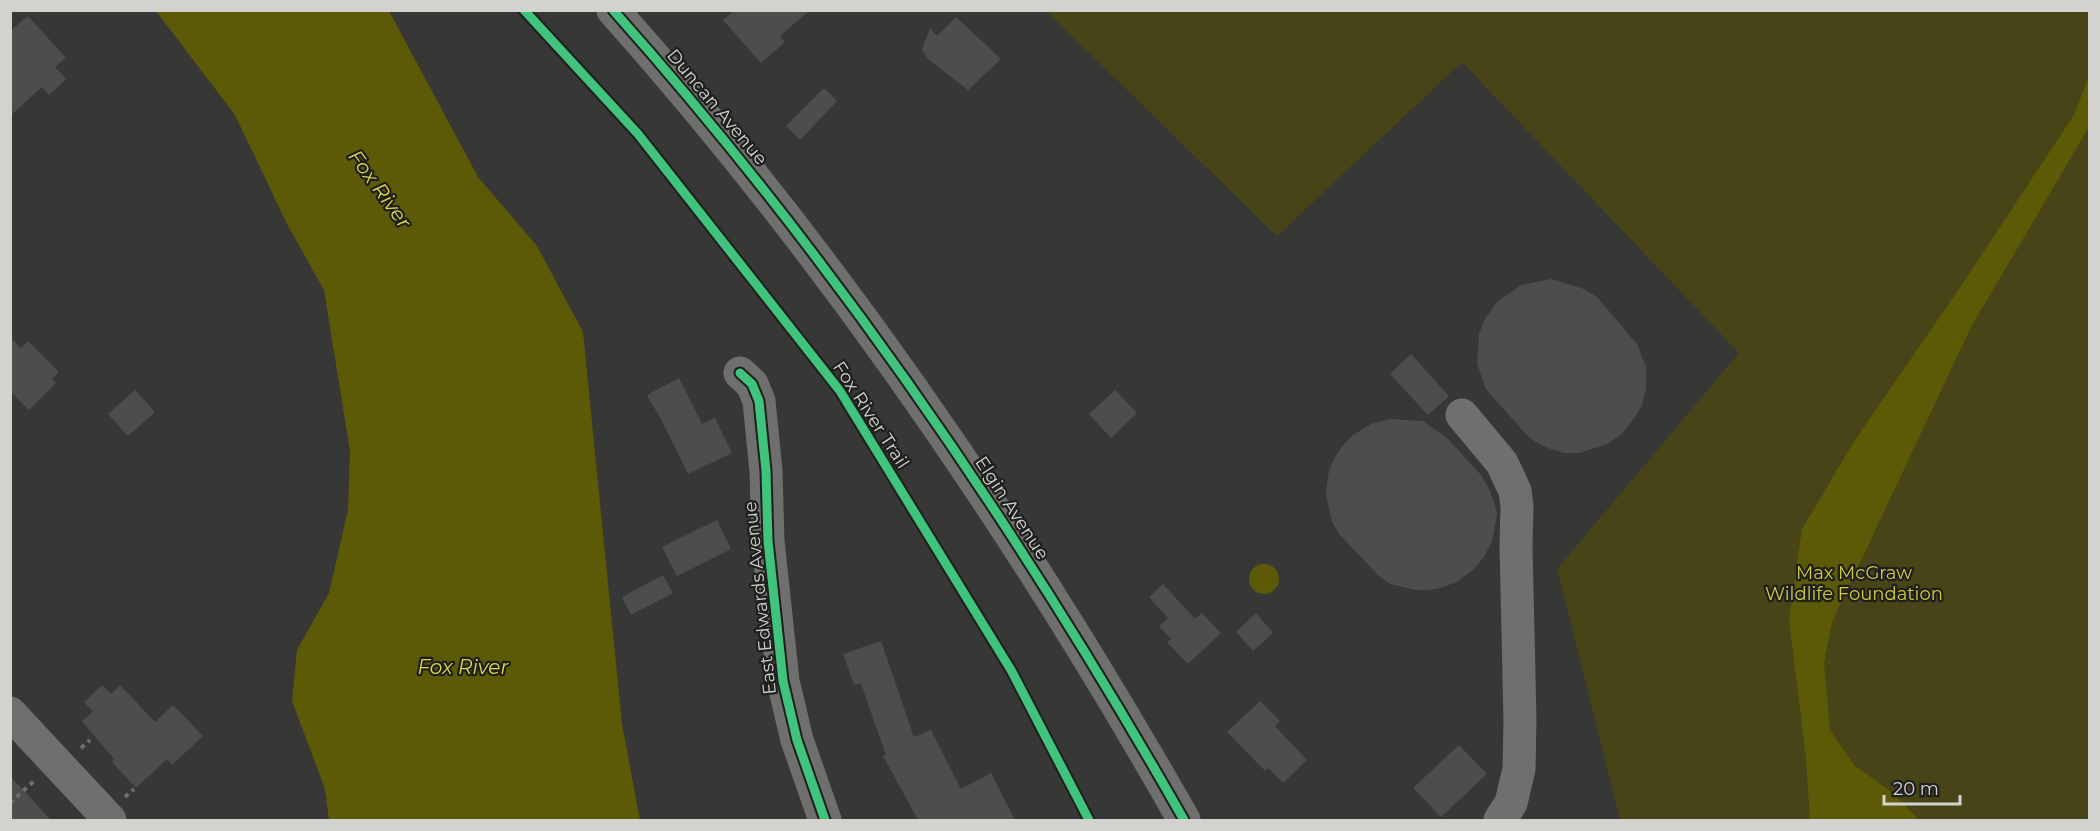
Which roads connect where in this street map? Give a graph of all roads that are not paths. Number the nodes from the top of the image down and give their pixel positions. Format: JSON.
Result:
{"nodes":[{"id":1,"x":613,"y":10,"type":"edge"},
{"id":2,"x":793,"y":228,"type":"joint"},
{"id":3,"x":740,"y":373,"type":"dead end"},
{"id":4,"x":1462,"y":415,"type":"dead end"},
{"id":5,"x":10,"y":713,"type":"edge"},
{"id":6,"x":110,"y":820,"type":"edge"},
{"id":7,"x":825,"y":820,"type":"edge"},
{"id":8,"x":1184,"y":820,"type":"edge"},
{"id":9,"x":1500,"y":820,"type":"edge"}],
"edges":[{"from":1,"to":2,"type":"street","name":"Duncan Avenue"},
{"from":2,"to":8,"type":"street","name":"Elgin Avenue"},
{"from":3,"to":7,"type":"street","name":"East Edwards Avenue"},
{"from":4,"to":9,"type":"street"},
{"from":5,"to":6,"type":"street"}]}
